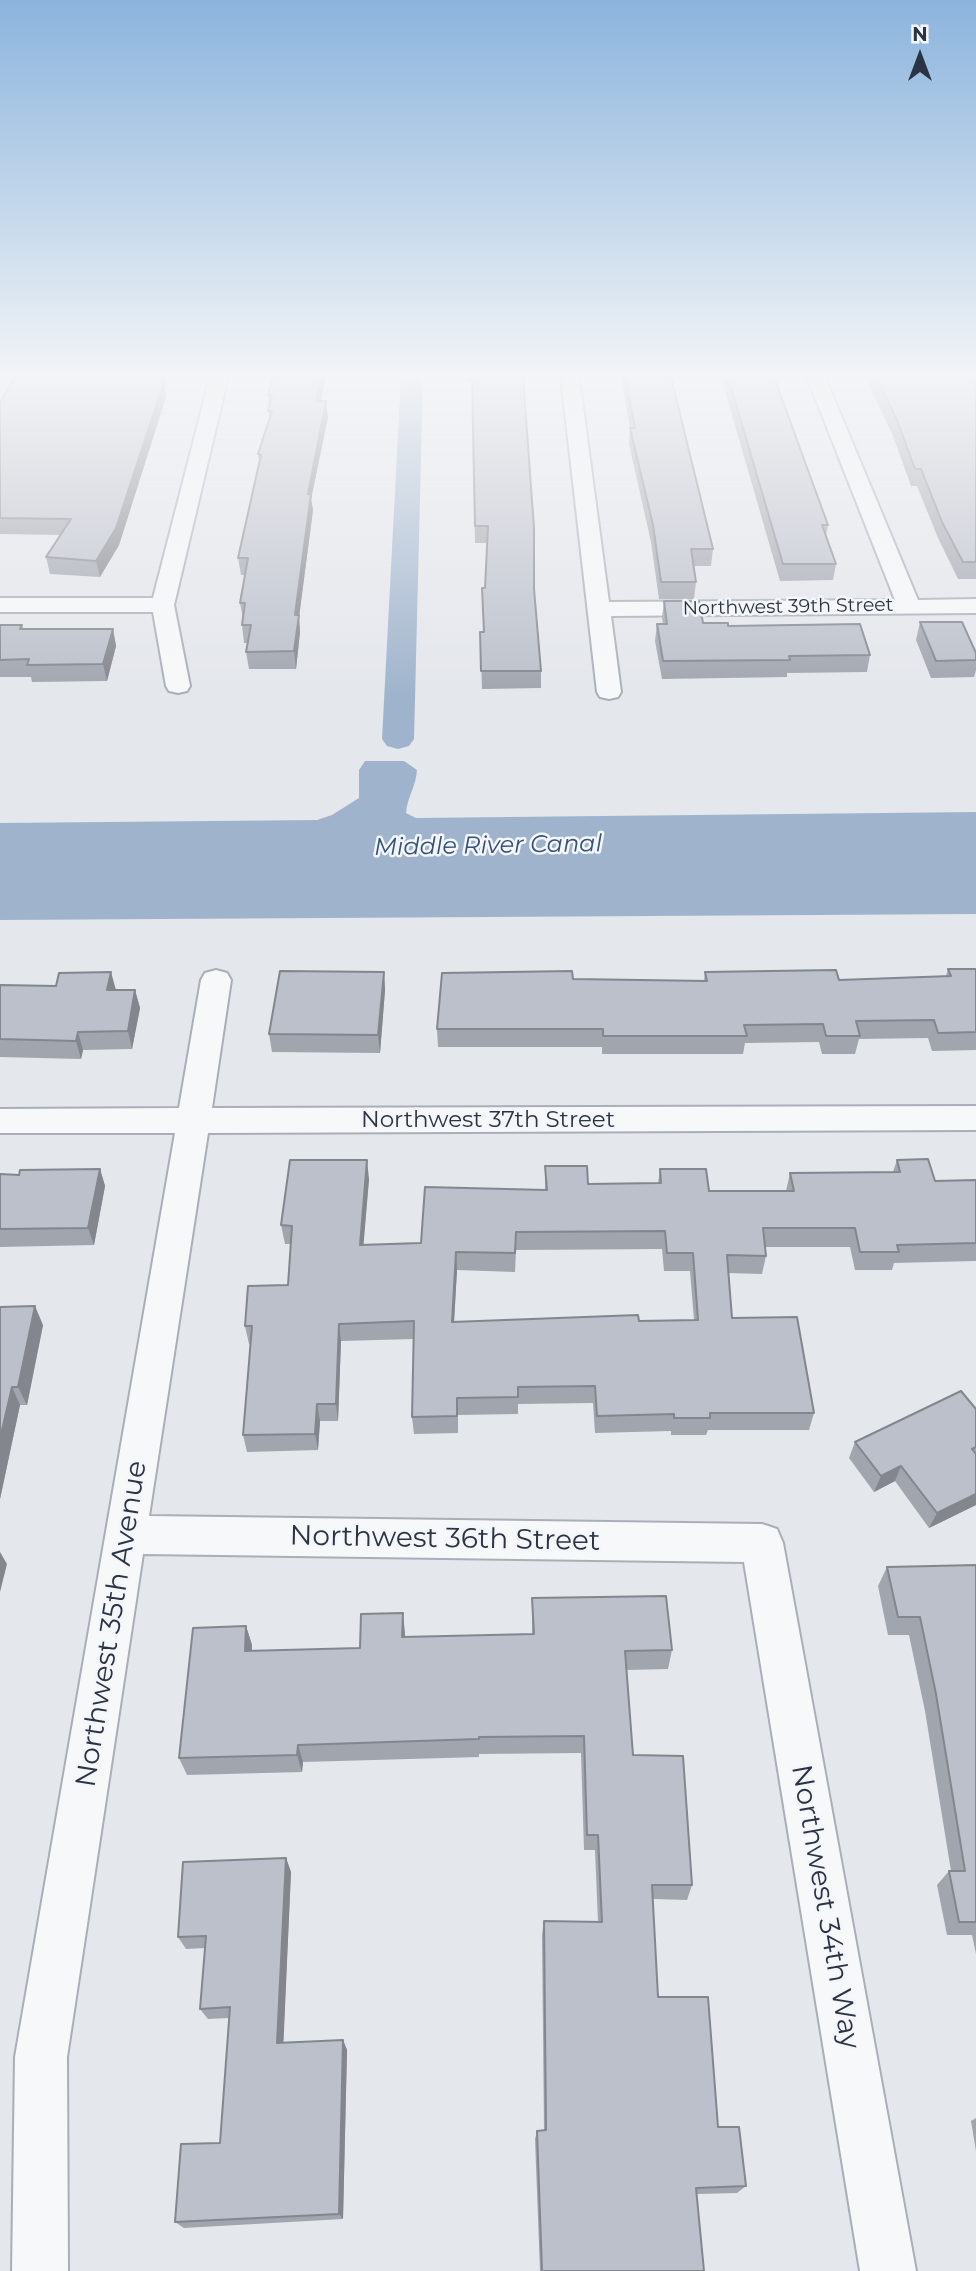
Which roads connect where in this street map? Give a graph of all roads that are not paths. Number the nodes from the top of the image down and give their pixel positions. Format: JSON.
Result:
{"nodes":[{"id":1,"x":193,"y":483,"type":"edge"},
{"id":2,"x":584,"y":483,"type":"edge"},
{"id":3,"x":859,"y":483,"type":"edge"},
{"id":4,"x":0,"y":605,"type":"edge"},
{"id":5,"x":163,"y":605,"type":"junction"},
{"id":6,"x":909,"y":606,"type":"junction"},
{"id":7,"x":976,"y":606,"type":"edge"},
{"id":8,"x":600,"y":609,"type":"junction"},
{"id":9,"x":178,"y":686,"type":"dead end"},
{"id":10,"x":609,"y":692,"type":"dead end"},
{"id":11,"x":216,"y":980,"type":"dead end"},
{"id":12,"x":976,"y":1118,"type":"edge"},
{"id":13,"x":192,"y":1120,"type":"junction"},
{"id":14,"x":0,"y":1121,"type":"edge"},
{"id":15,"x":127,"y":1535,"type":"junction"},
{"id":16,"x":762,"y":1543,"type":"joint"},
{"id":17,"x":40,"y":2271,"type":"edge"},
{"id":18,"x":888,"y":2271,"type":"edge"}],
"edges":[{"from":1,"to":5,"type":"street"},
{"from":2,"to":8,"type":"street"},
{"from":3,"to":6,"type":"street"},
{"from":4,"to":5,"type":"street"},
{"from":5,"to":9,"type":"street"},
{"from":6,"to":7,"type":"street","name":"Northwest 39th Street"},
{"from":6,"to":8,"type":"street","name":"Northwest 39th Street"},
{"from":8,"to":10,"type":"street"},
{"from":11,"to":13,"type":"street","name":"Northwest 35th Avenue"},
{"from":12,"to":13,"type":"street","name":"Northwest 37th Street"},
{"from":13,"to":14,"type":"street","name":"Northwest 37th Street"},
{"from":13,"to":15,"type":"street","name":"Northwest 35th Avenue"},
{"from":15,"to":16,"type":"street","name":"Northwest 36th Street"},
{"from":15,"to":17,"type":"street","name":"Northwest 35th Avenue"},
{"from":16,"to":18,"type":"street","name":"Northwest 34th Way"}]}
